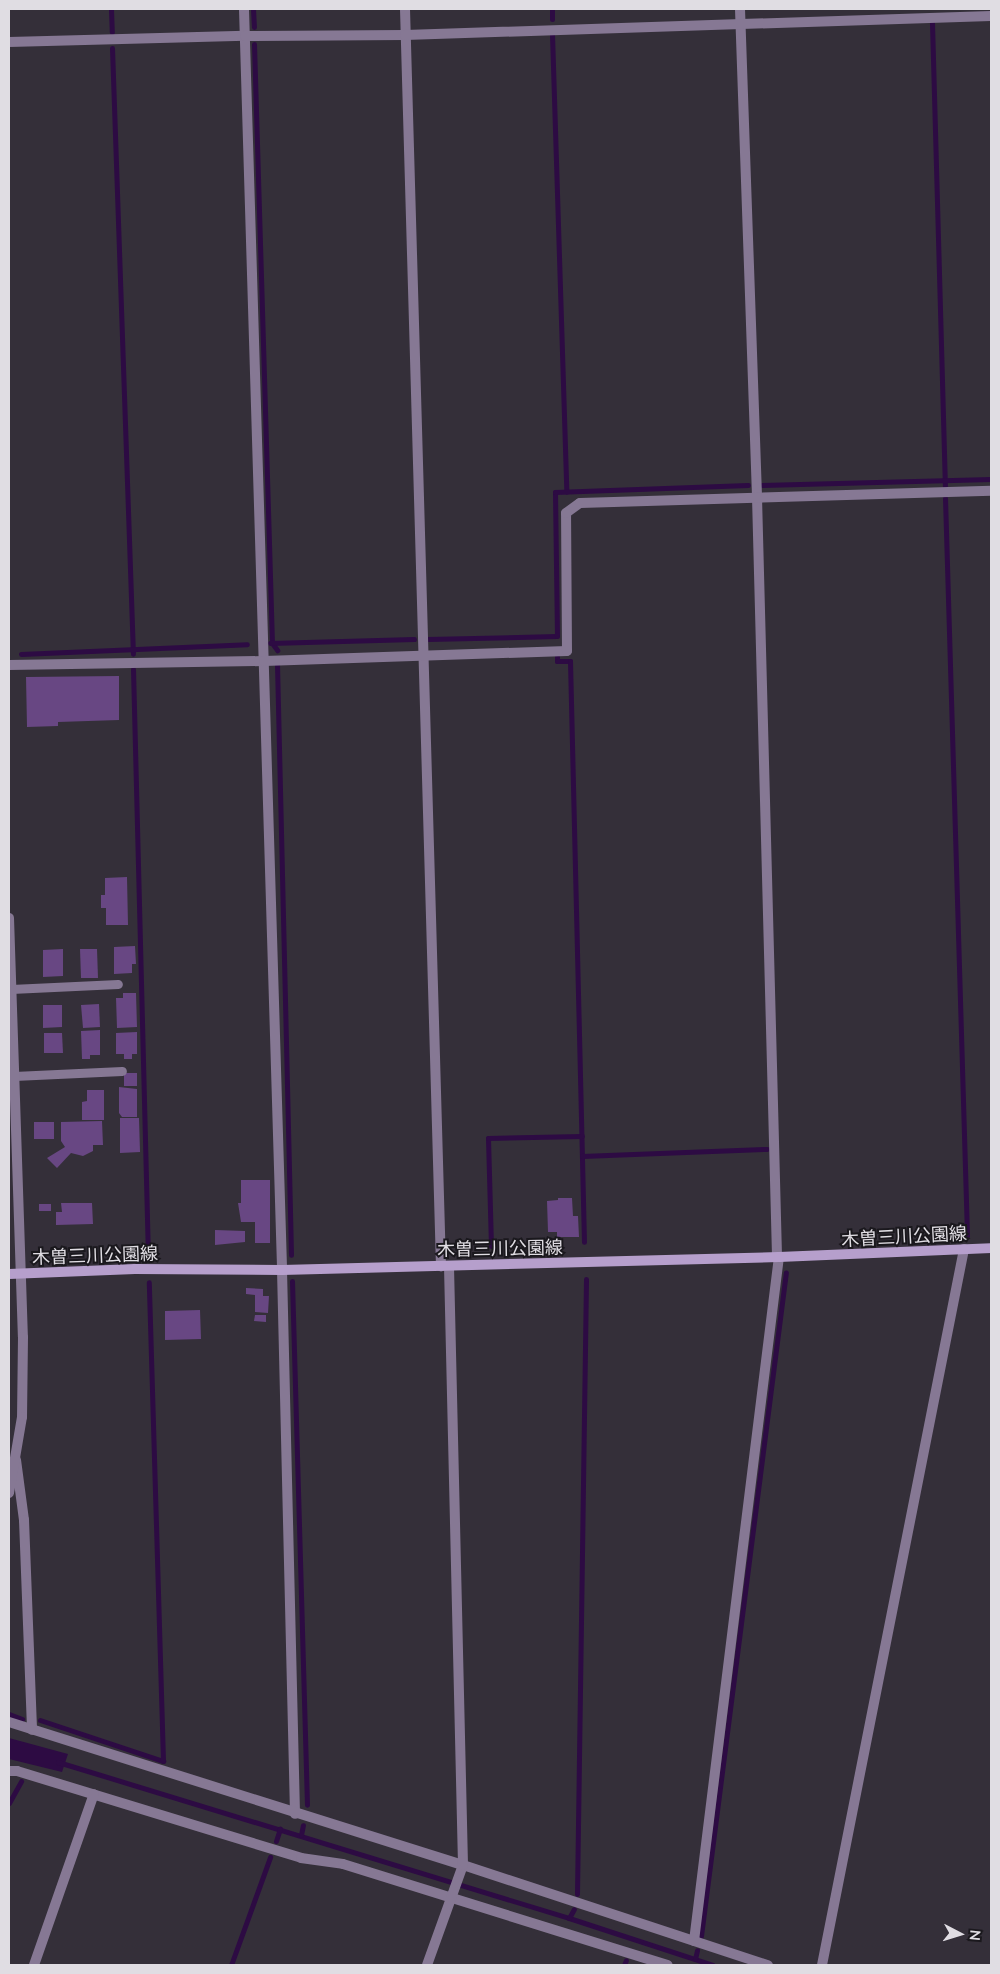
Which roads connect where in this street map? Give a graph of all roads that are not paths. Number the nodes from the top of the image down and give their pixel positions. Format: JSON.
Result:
{"nodes":[{"id":1,"x":244,"y":9,"type":"edge"},
{"id":2,"x":405,"y":9,"type":"edge"},
{"id":3,"x":740,"y":9,"type":"edge"},
{"id":4,"x":991,"y":16,"type":"edge"},
{"id":5,"x":741,"y":22,"type":"junction"},
{"id":6,"x":405,"y":35,"type":"junction"},
{"id":7,"x":245,"y":36,"type":"junction"},
{"id":8,"x":9,"y":42,"type":"edge"},
{"id":9,"x":991,"y":491,"type":"edge"},
{"id":10,"x":756,"y":497,"type":"junction"},
{"id":11,"x":422,"y":657,"type":"junction"},
{"id":12,"x":264,"y":661,"type":"junction"},
{"id":13,"x":9,"y":665,"type":"edge"},
{"id":14,"x":9,"y":918,"type":"edge"},
{"id":15,"x":118,"y":984,"type":"dead end"},
{"id":16,"x":11,"y":989,"type":"junction"},
{"id":17,"x":122,"y":1071,"type":"dead end"},
{"id":18,"x":14,"y":1076,"type":"junction"},
{"id":19,"x":991,"y":1248,"type":"edge"},
{"id":20,"x":964,"y":1249,"type":"junction"},
{"id":21,"x":778,"y":1258,"type":"junction"},
{"id":22,"x":445,"y":1266,"type":"junction"},
{"id":23,"x":282,"y":1270,"type":"junction"},
{"id":24,"x":14,"y":1274,"type":"edge"},
{"id":25,"x":16,"y":1460,"type":"junction"},
{"id":26,"x":9,"y":1494,"type":"edge"},
{"id":27,"x":9,"y":1722,"type":"edge"},
{"id":28,"x":32,"y":1730,"type":"junction"},
{"id":29,"x":9,"y":1771,"type":"edge"},
{"id":30,"x":94,"y":1794,"type":"junction"},
{"id":31,"x":295,"y":1814,"type":"junction"},
{"id":32,"x":462,"y":1869,"type":"junction"},
{"id":33,"x":452,"y":1895,"type":"junction"},
{"id":34,"x":694,"y":1941,"type":"junction"},
{"id":35,"x":34,"y":1965,"type":"edge"},
{"id":36,"x":426,"y":1965,"type":"edge"},
{"id":37,"x":668,"y":1965,"type":"edge"},
{"id":38,"x":768,"y":1965,"type":"edge"},
{"id":39,"x":822,"y":1965,"type":"edge"}],
"edges":[{"from":1,"to":7,"type":"street"},
{"from":2,"to":6,"type":"street"},
{"from":3,"to":5,"type":"street"},
{"from":4,"to":5,"type":"street"},
{"from":5,"to":6,"type":"street"},
{"from":5,"to":10,"type":"street"},
{"from":6,"to":7,"type":"street"},
{"from":6,"to":11,"type":"street"},
{"from":7,"to":8,"type":"street"},
{"from":7,"to":12,"type":"street"},
{"from":9,"to":10,"type":"street"},
{"from":10,"to":11,"type":"street"},
{"from":10,"to":21,"type":"street"},
{"from":11,"to":12,"type":"street"},
{"from":11,"to":22,"type":"street"},
{"from":12,"to":13,"type":"street"},
{"from":12,"to":23,"type":"street"},
{"from":14,"to":16,"type":"street"},
{"from":15,"to":16,"type":"lane"},
{"from":16,"to":18,"type":"street"},
{"from":17,"to":18,"type":"lane"},
{"from":18,"to":24,"type":"street"},
{"from":19,"to":20,"type":"main road","name":"木曽三川公園線"},
{"from":20,"to":21,"type":"main road","name":"木曽三川公園線"},
{"from":20,"to":39,"type":"street"},
{"from":21,"to":22,"type":"main road","name":"木曽三川公園線"},
{"from":21,"to":34,"type":"street"},
{"from":22,"to":23,"type":"main road","name":"木曽三川公園線"},
{"from":22,"to":32,"type":"street"},
{"from":23,"to":24,"type":"main road","name":"木曽三川公園線"},
{"from":23,"to":31,"type":"street"},
{"from":24,"to":25,"type":"street"},
{"from":25,"to":26,"type":"street"},
{"from":25,"to":28,"type":"street"},
{"from":27,"to":28,"type":"street"},
{"from":28,"to":31,"type":"street"},
{"from":29,"to":30,"type":"street"},
{"from":30,"to":33,"type":"street"},
{"from":30,"to":35,"type":"street"},
{"from":31,"to":32,"type":"street"},
{"from":32,"to":33,"type":"street"},
{"from":32,"to":34,"type":"street"},
{"from":33,"to":36,"type":"street"},
{"from":33,"to":37,"type":"street"},
{"from":34,"to":38,"type":"street"}]}
